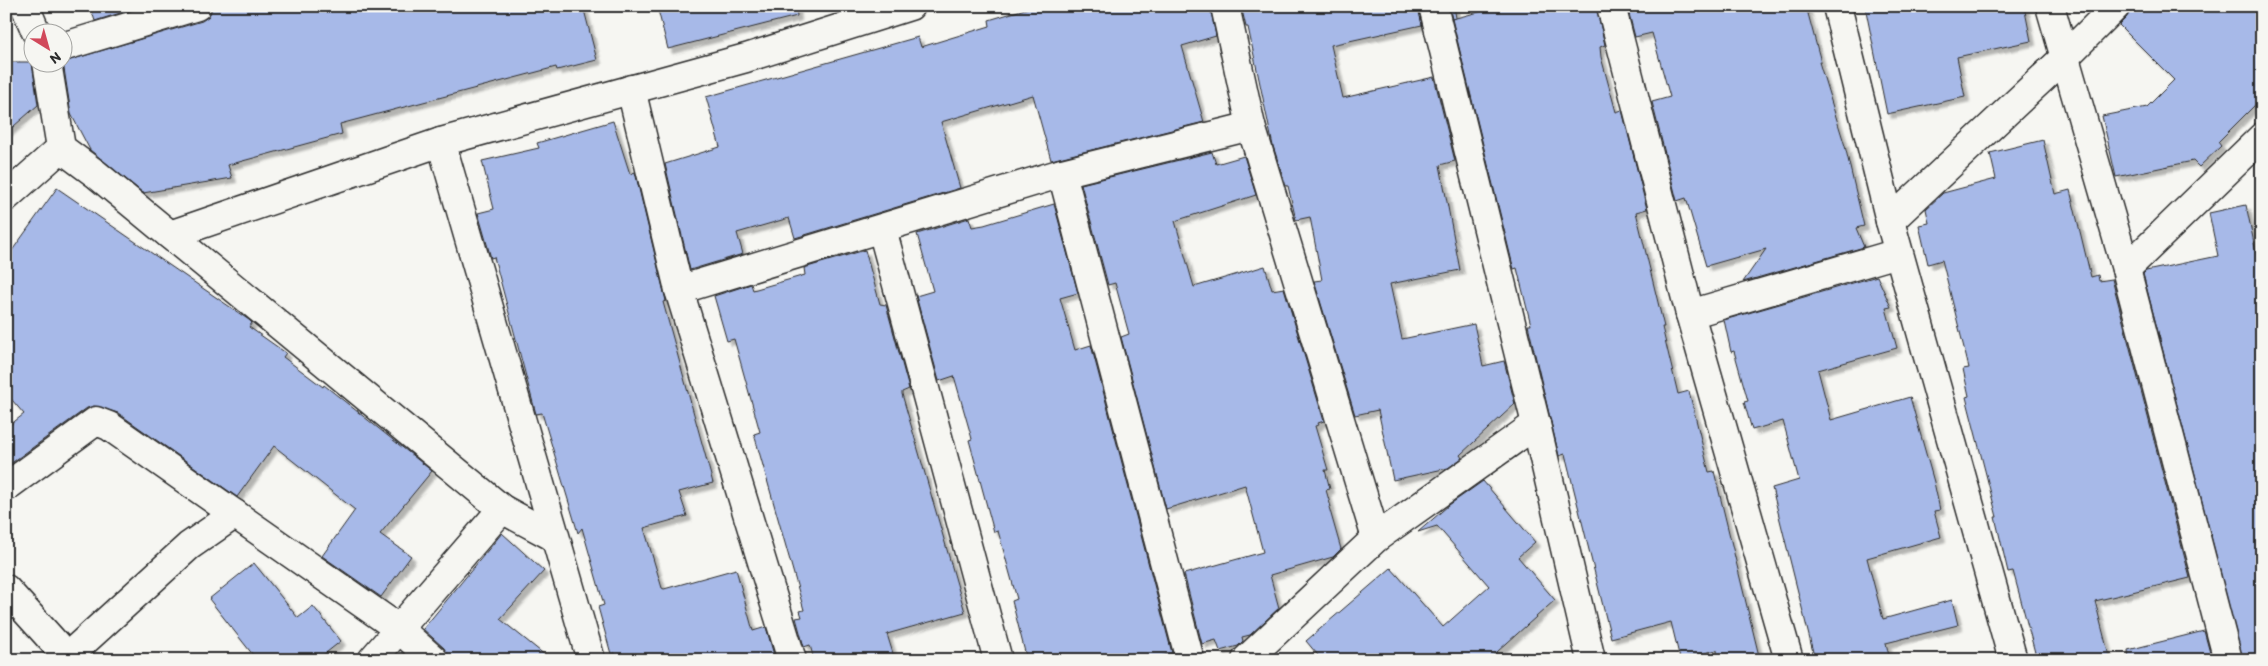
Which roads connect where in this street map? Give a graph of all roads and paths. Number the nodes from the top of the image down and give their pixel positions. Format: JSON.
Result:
{"nodes":[{"id":1,"x":25,"y":6,"type":"edge"},
{"id":2,"x":197,"y":6,"type":"edge"},
{"id":3,"x":910,"y":6,"type":"edge"},
{"id":4,"x":1225,"y":6,"type":"edge"},
{"id":5,"x":1433,"y":6,"type":"edge"},
{"id":6,"x":1611,"y":6,"type":"edge"},
{"id":7,"x":1837,"y":6,"type":"edge"},
{"id":8,"x":2050,"y":6,"type":"edge"},
{"id":9,"x":2116,"y":6,"type":"edge"},
{"id":10,"x":32,"y":22,"type":"edge"},
{"id":11,"x":72,"y":45,"type":"edge"},
{"id":12,"x":2064,"y":58,"type":"junction"},
{"id":13,"x":49,"y":72,"type":"edge"},
{"id":14,"x":631,"y":90,"type":"junction"},
{"id":15,"x":1251,"y":126,"type":"junction"},
{"id":16,"x":2262,"y":137,"type":"edge"},
{"id":17,"x":441,"y":142,"type":"junction"},
{"id":18,"x":61,"y":148,"type":"junction"},
{"id":19,"x":1062,"y":173,"type":"junction"},
{"id":20,"x":6,"y":197,"type":"edge"},
{"id":21,"x":1890,"y":221,"type":"junction"},
{"id":22,"x":882,"y":228,"type":"junction"},
{"id":23,"x":170,"y":235,"type":"junction"},
{"id":24,"x":1898,"y":254,"type":"junction"},
{"id":25,"x":2126,"y":269,"type":"junction"},
{"id":26,"x":679,"y":290,"type":"junction"},
{"id":27,"x":1690,"y":314,"type":"junction"},
{"id":28,"x":1536,"y":424,"type":"junction"},
{"id":29,"x":6,"y":487,"type":"edge"},
{"id":30,"x":502,"y":509,"type":"junction"},
{"id":31,"x":235,"y":514,"type":"junction"},
{"id":32,"x":554,"y":537,"type":"junction"},
{"id":33,"x":1376,"y":538,"type":"junction"},
{"id":34,"x":6,"y":589,"type":"edge"},
{"id":35,"x":398,"y":629,"type":"junction"},
{"id":36,"x":68,"y":658,"type":"edge"},
{"id":37,"x":1590,"y":659,"type":"edge"},
{"id":38,"x":372,"y":660,"type":"edge"},
{"id":39,"x":434,"y":660,"type":"edge"},
{"id":40,"x":591,"y":660,"type":"edge"},
{"id":41,"x":792,"y":660,"type":"edge"},
{"id":42,"x":998,"y":660,"type":"edge"},
{"id":43,"x":1190,"y":660,"type":"edge"},
{"id":44,"x":1246,"y":660,"type":"edge"},
{"id":45,"x":1790,"y":660,"type":"edge"},
{"id":46,"x":2013,"y":660,"type":"edge"},
{"id":47,"x":2228,"y":660,"type":"edge"}],
"edges":[{"from":1,"to":10,"type":"street"},
{"from":2,"to":11,"type":"street"},
{"from":3,"to":14,"type":"street"},
{"from":4,"to":15,"type":"street"},
{"from":5,"to":28,"type":"street"},
{"from":6,"to":27,"type":"street"},
{"from":7,"to":21,"type":"street"},
{"from":8,"to":12,"type":"street"},
{"from":9,"to":12,"type":"street"},
{"from":12,"to":21,"type":"street"},
{"from":12,"to":25,"type":"street"},
{"from":13,"to":18,"type":"street"},
{"from":14,"to":17,"type":"street"},
{"from":14,"to":26,"type":"street"},
{"from":15,"to":19,"type":"street"},
{"from":15,"to":33,"type":"street"},
{"from":16,"to":25,"type":"street"},
{"from":17,"to":23,"type":"street"},
{"from":17,"to":32,"type":"street"},
{"from":18,"to":20,"type":"street"},
{"from":18,"to":23,"type":"street"},
{"from":19,"to":22,"type":"street"},
{"from":19,"to":43,"type":"street"},
{"from":21,"to":24,"type":"street"},
{"from":22,"to":26,"type":"street"},
{"from":22,"to":42,"type":"street"},
{"from":23,"to":30,"type":"street"},
{"from":24,"to":27,"type":"street"},
{"from":24,"to":46,"type":"street"},
{"from":25,"to":47,"type":"street"},
{"from":26,"to":41,"type":"street"},
{"from":27,"to":45,"type":"street"},
{"from":28,"to":33,"type":"street"},
{"from":28,"to":37,"type":"street"},
{"from":29,"to":31,"type":"street"},
{"from":30,"to":32,"type":"street"},
{"from":30,"to":35,"type":"street"},
{"from":31,"to":35,"type":"street"},
{"from":31,"to":36,"type":"street"},
{"from":32,"to":40,"type":"street"},
{"from":33,"to":44,"type":"street"},
{"from":34,"to":36,"type":"street"},
{"from":35,"to":38,"type":"street"},
{"from":35,"to":39,"type":"street"}]}
